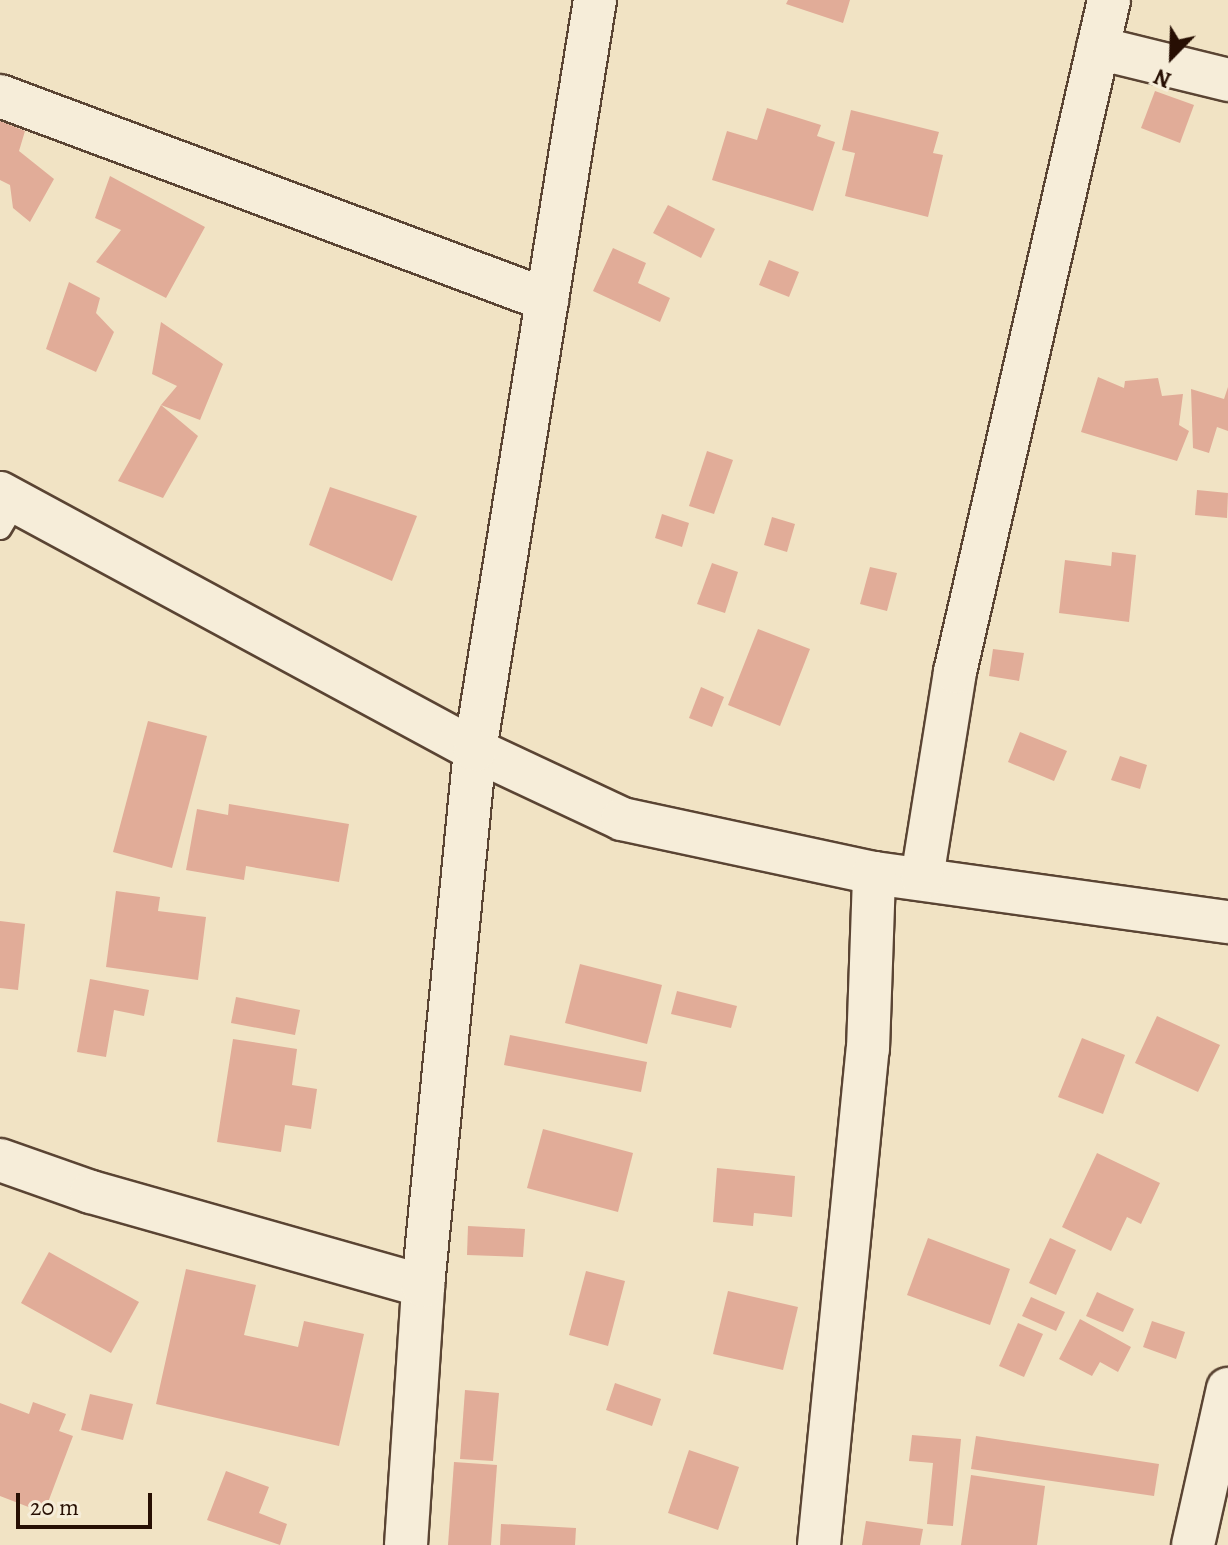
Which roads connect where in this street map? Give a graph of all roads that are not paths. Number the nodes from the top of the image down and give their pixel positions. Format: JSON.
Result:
{"nodes":[{"id":1,"x":595,"y":0,"type":"edge"},
{"id":2,"x":1109,"y":0,"type":"edge"},
{"id":3,"x":1098,"y":48,"type":"junction"},
{"id":4,"x":1228,"y":80,"type":"edge"},
{"id":5,"x":0,"y":96,"type":"edge"},
{"id":6,"x":547,"y":300,"type":"junction"},
{"id":7,"x":5,"y":508,"type":"edge"},
{"id":8,"x":475,"y":750,"type":"junction"},
{"id":9,"x":874,"y":873,"type":"junction"},
{"id":10,"x":922,"y":878,"type":"junction"},
{"id":11,"x":1228,"y":922,"type":"edge"},
{"id":12,"x":0,"y":1160,"type":"edge"},
{"id":13,"x":423,"y":1286,"type":"junction"},
{"id":14,"x":1228,"y":1389,"type":"edge"},
{"id":15,"x":406,"y":1545,"type":"edge"},
{"id":16,"x":819,"y":1545,"type":"edge"},
{"id":17,"x":1193,"y":1545,"type":"edge"}],
"edges":[{"from":1,"to":6,"type":"street"},
{"from":2,"to":3,"type":"street"},
{"from":3,"to":4,"type":"street"},
{"from":3,"to":10,"type":"street"},
{"from":5,"to":6,"type":"street"},
{"from":6,"to":8,"type":"street"},
{"from":7,"to":8,"type":"street"},
{"from":8,"to":9,"type":"street"},
{"from":8,"to":13,"type":"street"},
{"from":9,"to":10,"type":"street"},
{"from":9,"to":16,"type":"street"},
{"from":10,"to":11,"type":"street"},
{"from":12,"to":13,"type":"street"},
{"from":13,"to":15,"type":"street"},
{"from":14,"to":17,"type":"street"}]}
